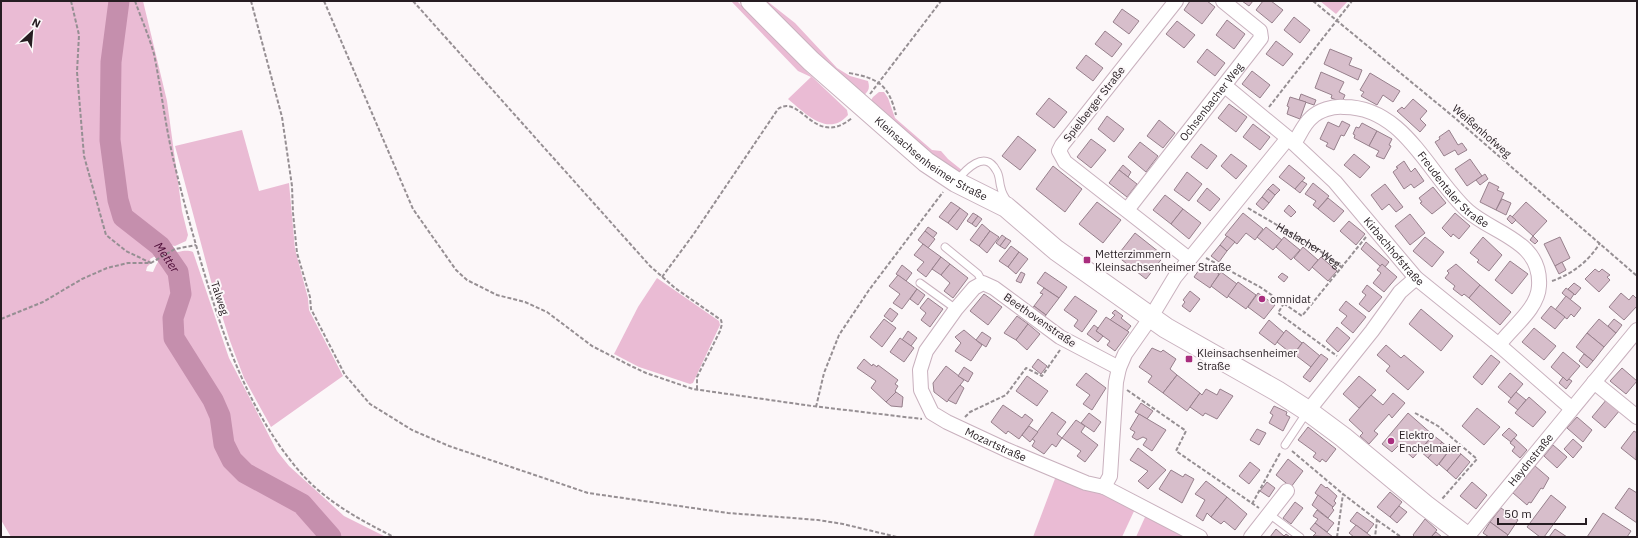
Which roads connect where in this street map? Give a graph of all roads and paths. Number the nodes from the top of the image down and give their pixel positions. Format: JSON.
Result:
{"nodes":[{"id":1,"x":71,"y":1,"type":"edge"},
{"id":2,"x":135,"y":1,"type":"edge"},
{"id":3,"x":251,"y":1,"type":"edge"},
{"id":4,"x":324,"y":1,"type":"edge"},
{"id":5,"x":413,"y":1,"type":"edge"},
{"id":6,"x":751,"y":1,"type":"edge"},
{"id":7,"x":941,"y":1,"type":"edge"},
{"id":8,"x":1176,"y":1,"type":"edge"},
{"id":9,"x":1223,"y":1,"type":"edge"},
{"id":10,"x":1313,"y":1,"type":"edge"},
{"id":11,"x":1352,"y":1,"type":"edge"},
{"id":12,"x":1338,"y":21,"type":"junction"},
{"id":13,"x":846,"y":73,"type":"dead end"},
{"id":14,"x":879,"y":82,"type":"junction"},
{"id":15,"x":1225,"y":86,"type":"junction"},
{"id":16,"x":862,"y":107,"type":"junction"},
{"id":17,"x":1273,"y":113,"type":"dead end"},
{"id":18,"x":897,"y":118,"type":"dead end"},
{"id":19,"x":1291,"y":141,"type":"junction"},
{"id":20,"x":951,"y":185,"type":"junction"},
{"id":21,"x":1237,"y":200,"type":"junction"},
{"id":22,"x":1127,"y":210,"type":"junction"},
{"id":23,"x":1014,"y":213,"type":"junction"},
{"id":24,"x":1374,"y":228,"type":"junction"},
{"id":25,"x":1600,"y":243,"type":"junction"},
{"id":26,"x":196,"y":245,"type":"junction"},
{"id":27,"x":945,"y":247,"type":"dead end"},
{"id":28,"x":1192,"y":255,"type":"junction"},
{"id":29,"x":151,"y":263,"type":"junction"},
{"id":30,"x":1343,"y":268,"type":"junction"},
{"id":31,"x":1637,"y":276,"type":"edge"},
{"id":32,"x":662,"y":277,"type":"junction"},
{"id":33,"x":1416,"y":278,"type":"junction"},
{"id":34,"x":920,"y":283,"type":"dead end"},
{"id":35,"x":983,"y":283,"type":"junction"},
{"id":36,"x":1539,"y":286,"type":"junction"},
{"id":37,"x":1284,"y":304,"type":"junction"},
{"id":38,"x":956,"y":308,"type":"junction"},
{"id":39,"x":1151,"y":317,"type":"junction"},
{"id":40,"x":1,"y":319,"type":"edge"},
{"id":41,"x":1637,"y":330,"type":"edge"},
{"id":42,"x":1066,"y":341,"type":"junction"},
{"id":43,"x":1499,"y":345,"type":"junction"},
{"id":44,"x":1346,"y":363,"type":"junction"},
{"id":45,"x":1118,"y":368,"type":"junction"},
{"id":46,"x":1116,"y":382,"type":"junction"},
{"id":47,"x":1594,"y":382,"type":"junction"},
{"id":48,"x":697,"y":389,"type":"junction"},
{"id":49,"x":816,"y":407,"type":"junction"},
{"id":50,"x":1571,"y":408,"type":"junction"},
{"id":51,"x":1308,"y":411,"type":"junction"},
{"id":52,"x":1415,"y":413,"type":"dead end"},
{"id":53,"x":1637,"y":417,"type":"edge"},
{"id":54,"x":924,"y":419,"type":"dead end"},
{"id":55,"x":959,"y":427,"type":"junction"},
{"id":56,"x":1285,"y":445,"type":"junction"},
{"id":57,"x":1104,"y":487,"type":"junction"},
{"id":58,"x":1287,"y":491,"type":"dead end"},
{"id":59,"x":1343,"y":494,"type":"junction"},
{"id":60,"x":1252,"y":504,"type":"junction"},
{"id":61,"x":1432,"y":510,"type":"junction"},
{"id":62,"x":1269,"y":514,"type":"junction"},
{"id":63,"x":1377,"y":520,"type":"junction"},
{"id":64,"x":394,"y":537,"type":"edge"},
{"id":65,"x":897,"y":537,"type":"edge"},
{"id":66,"x":1200,"y":537,"type":"edge"},
{"id":67,"x":1251,"y":537,"type":"edge"},
{"id":68,"x":1300,"y":537,"type":"edge"},
{"id":69,"x":1337,"y":537,"type":"edge"},
{"id":70,"x":1375,"y":537,"type":"edge"},
{"id":71,"x":1401,"y":537,"type":"edge"},
{"id":72,"x":1467,"y":537,"type":"edge"}],
"edges":[{"from":1,"to":29,"type":"path"},
{"from":2,"to":26,"type":"path","name":"Talweg"},
{"from":3,"to":65,"type":"path"},
{"from":4,"to":48,"type":"path"},
{"from":5,"to":32,"type":"path"},
{"from":6,"to":16,"type":"main road","name":"Kleinsachsenheimer Straße"},
{"from":7,"to":14,"type":"path"},
{"from":8,"to":22,"type":"street","name":"Spielberger Straße"},
{"from":9,"to":15,"type":"street","name":"Ochsenbacher Weg"},
{"from":10,"to":12,"type":"path","name":"Weißenhofweg"},
{"from":11,"to":12,"type":"path"},
{"from":12,"to":17,"type":"path"},
{"from":12,"to":25,"type":"path","name":"Weißenhofweg"},
{"from":13,"to":14,"type":"path"},
{"from":14,"to":16,"type":"path"},
{"from":14,"to":18,"type":"path"},
{"from":15,"to":19,"type":"street","name":"Kirbachhofstraße"},
{"from":15,"to":22,"type":"street","name":"Ochsenbacher Weg"},
{"from":16,"to":20,"type":"main road","name":"Kleinsachsenheimer Straße"},
{"from":16,"to":32,"type":"path"},
{"from":19,"to":21,"type":"street"},
{"from":19,"to":24,"type":"street","name":"Kirbachhofstraße"},
{"from":19,"to":36,"type":"street","name":"Freudentaler Straße"},
{"from":20,"to":23,"type":"main road","name":"Kleinsachsenheimer Straße"},
{"from":20,"to":23,"type":"lane"},
{"from":20,"to":49,"type":"path"},
{"from":21,"to":28,"type":"street"},
{"from":21,"to":30,"type":"path","name":"Haslacher Weg"},
{"from":22,"to":28,"type":"street","name":"Spielberger Straße"},
{"from":23,"to":39,"type":"main road","name":"Kleinsachsenheimer Straße"},
{"from":24,"to":30,"type":"path"},
{"from":24,"to":33,"type":"street","name":"Kirbachhofstraße"},
{"from":25,"to":31,"type":"path","name":"Weißenhofweg"},
{"from":25,"to":36,"type":"path"},
{"from":26,"to":29,"type":"path"},
{"from":26,"to":64,"type":"path","name":"Talweg"},
{"from":27,"to":35,"type":"lane"},
{"from":28,"to":37,"type":"path","name":"Haslacher Weg"},
{"from":28,"to":39,"type":"street"},
{"from":29,"to":40,"type":"path"},
{"from":30,"to":37,"type":"path","name":"Haslacher Weg"},
{"from":32,"to":48,"type":"path"},
{"from":33,"to":43,"type":"street","name":"Kirbachhofstraße"},
{"from":33,"to":44,"type":"street"},
{"from":34,"to":38,"type":"lane"},
{"from":35,"to":38,"type":"street","name":"Mozartstraße"},
{"from":35,"to":42,"type":"street","name":"Beethovenstraße"},
{"from":36,"to":43,"type":"street"},
{"from":37,"to":44,"type":"path"},
{"from":38,"to":55,"type":"street","name":"Mozartstraße"},
{"from":39,"to":45,"type":"street"},
{"from":39,"to":51,"type":"main road","name":"Kleinsachsenheimer Straße"},
{"from":41,"to":47,"type":"street","name":"Haydnstraße"},
{"from":42,"to":45,"type":"street","name":"Beethovenstraße"},
{"from":42,"to":55,"type":"path"},
{"from":43,"to":50,"type":"street","name":"Kirbachhofstraße"},
{"from":44,"to":51,"type":"street"},
{"from":45,"to":46,"type":"street"},
{"from":46,"to":57,"type":"street"},
{"from":46,"to":60,"type":"path"},
{"from":47,"to":50,"type":"street","name":"Haydnstraße"},
{"from":47,"to":53,"type":"street"},
{"from":48,"to":49,"type":"path"},
{"from":49,"to":54,"type":"path"},
{"from":50,"to":72,"type":"street","name":"Haydnstraße"},
{"from":51,"to":56,"type":"lane"},
{"from":51,"to":61,"type":"main road","name":"Kleinsachsenheimer Straße"},
{"from":52,"to":61,"type":"path"},
{"from":55,"to":57,"type":"street","name":"Mozartstraße"},
{"from":56,"to":59,"type":"path"},
{"from":56,"to":60,"type":"path"},
{"from":57,"to":66,"type":"street","name":"Mozartstraße"},
{"from":58,"to":62,"type":"street"},
{"from":59,"to":63,"type":"path"},
{"from":59,"to":69,"type":"path"},
{"from":60,"to":62,"type":"path"},
{"from":61,"to":72,"type":"main road","name":"Kleinsachsenheimer Straße"},
{"from":62,"to":67,"type":"street"},
{"from":62,"to":68,"type":"lane"},
{"from":63,"to":70,"type":"path"},
{"from":63,"to":71,"type":"path"}]}
